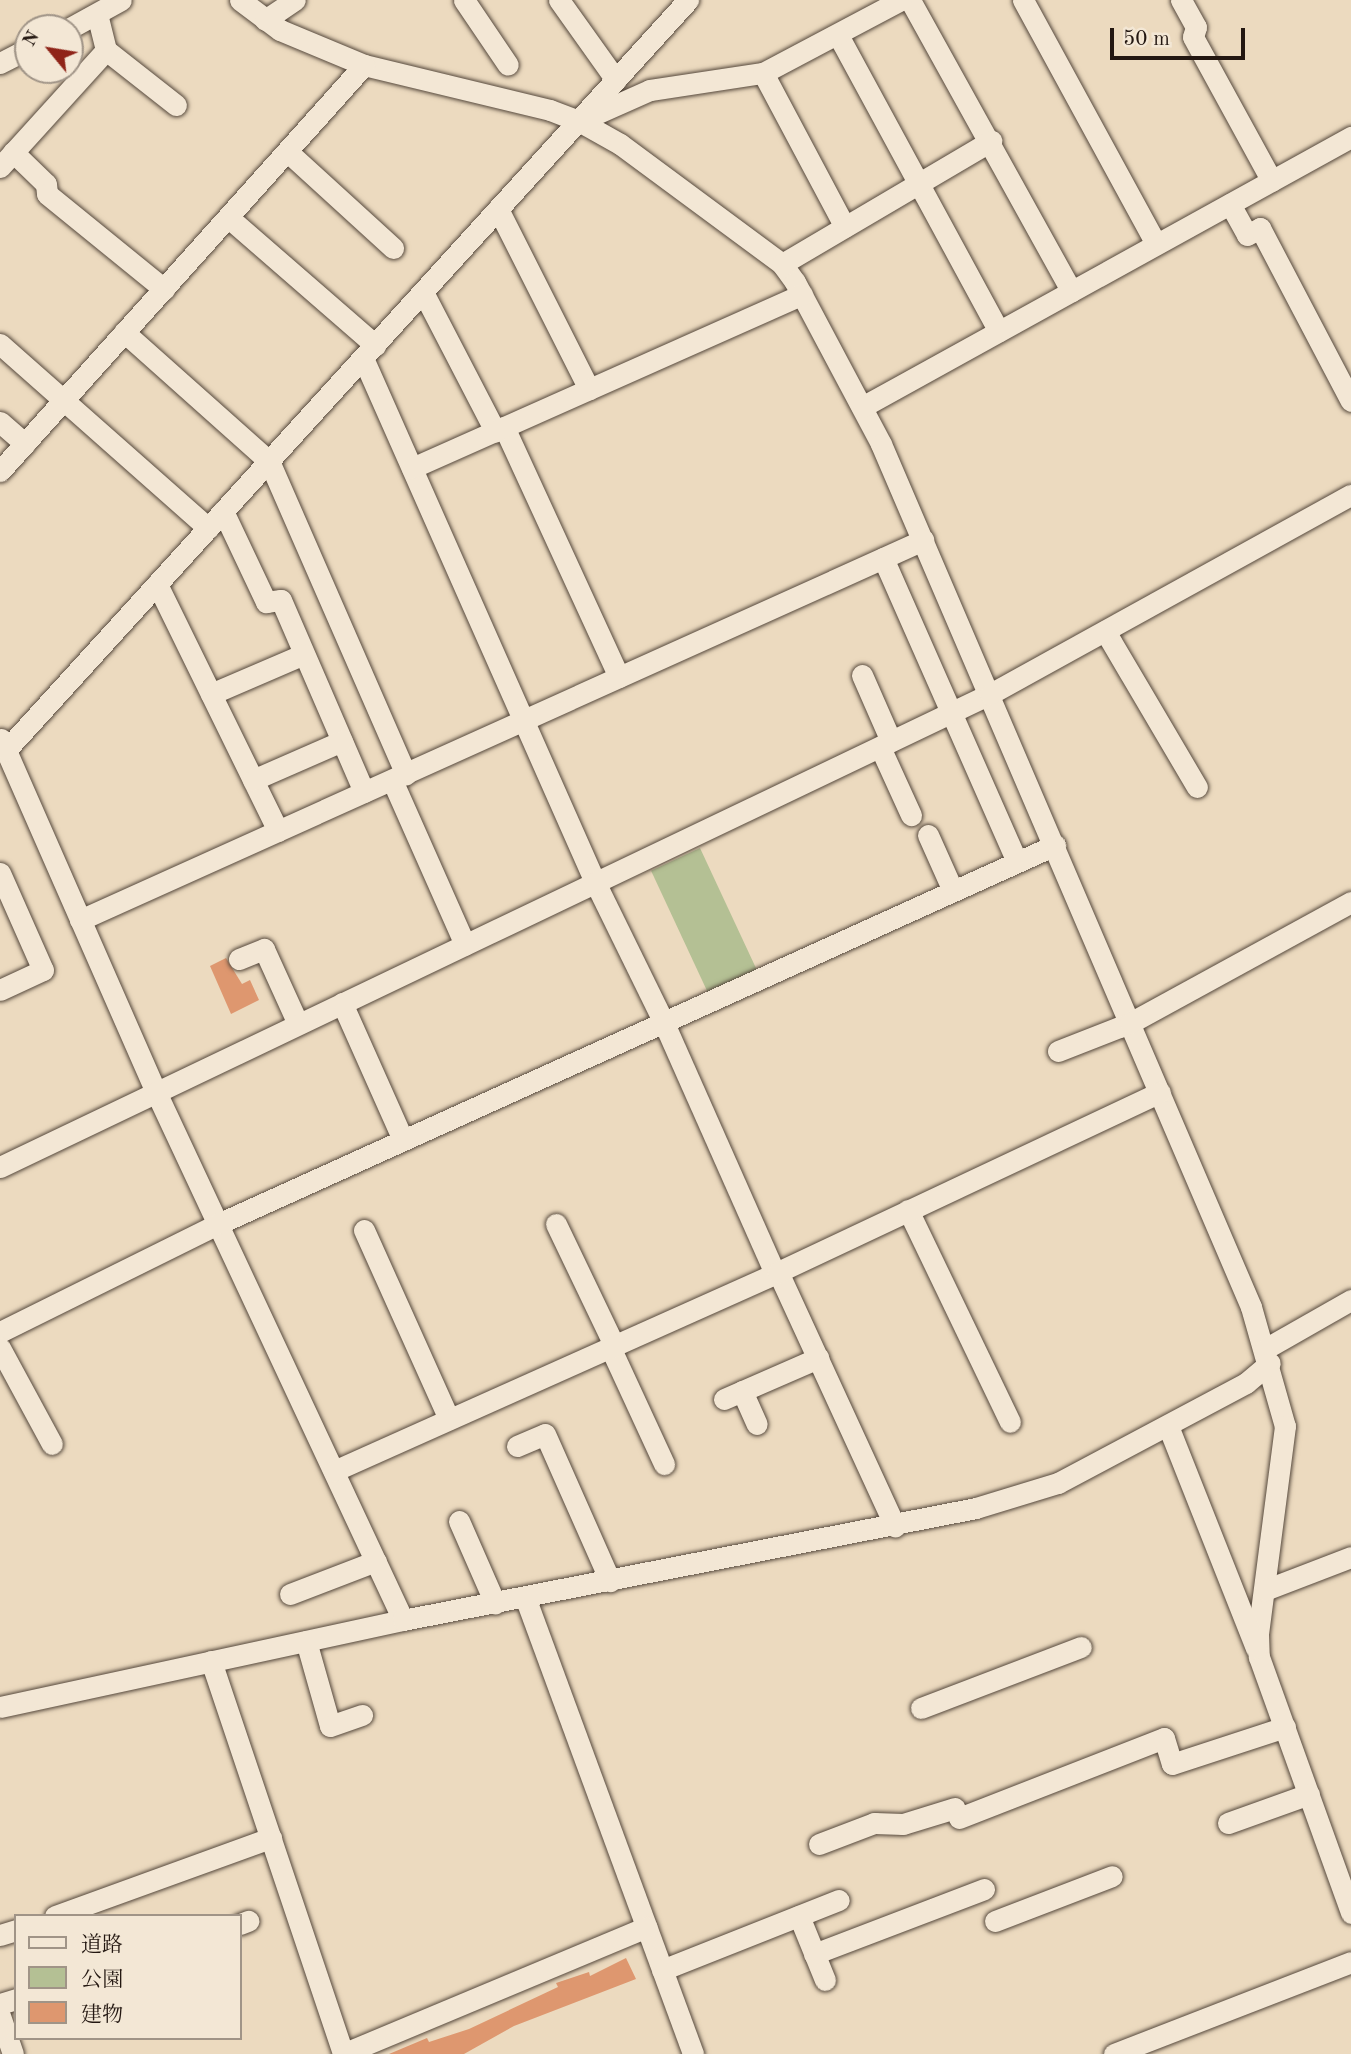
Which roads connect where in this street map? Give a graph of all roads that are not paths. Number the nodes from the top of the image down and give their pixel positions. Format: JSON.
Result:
{"nodes":[{"id":1,"x":121,"y":0,"type":"edge"},
{"id":2,"x":240,"y":0,"type":"edge"},
{"id":3,"x":295,"y":0,"type":"edge"},
{"id":4,"x":464,"y":0,"type":"edge"},
{"id":5,"x":559,"y":0,"type":"edge"},
{"id":6,"x":688,"y":0,"type":"edge"},
{"id":7,"x":901,"y":0,"type":"edge"},
{"id":8,"x":910,"y":0,"type":"edge"},
{"id":9,"x":1023,"y":0,"type":"edge"},
{"id":10,"x":1181,"y":0,"type":"edge"},
{"id":11,"x":97,"y":14,"type":"junction"},
{"id":12,"x":265,"y":20,"type":"junction"},
{"id":13,"x":84,"y":21,"type":"edge"},
{"id":14,"x":838,"y":35,"type":"junction"},
{"id":15,"x":106,"y":50,"type":"junction"},
{"id":16,"x":364,"y":65,"type":"junction"},
{"id":17,"x":508,"y":65,"type":"dead end"},
{"id":18,"x":763,"y":73,"type":"junction"},
{"id":19,"x":616,"y":80,"type":"junction"},
{"id":20,"x":176,"y":105,"type":"dead end"},
{"id":21,"x":579,"y":121,"type":"junction"},
{"id":22,"x":1351,"y":137,"type":"edge"},
{"id":23,"x":991,"y":141,"type":"junction"},
{"id":24,"x":289,"y":153,"type":"junction"},
{"id":25,"x":6,"y":160,"type":"edge"},
{"id":26,"x":1272,"y":181,"type":"junction"},
{"id":27,"x":919,"y":183,"type":"junction"},
{"id":28,"x":1230,"y":204,"type":"junction"},
{"id":29,"x":498,"y":209,"type":"junction"},
{"id":30,"x":229,"y":218,"type":"junction"},
{"id":31,"x":845,"y":228,"type":"junction"},
{"id":32,"x":1157,"y":244,"type":"junction"},
{"id":33,"x":393,"y":248,"type":"dead end"},
{"id":34,"x":782,"y":264,"type":"junction"},
{"id":35,"x":164,"y":289,"type":"junction"},
{"id":36,"x":1071,"y":291,"type":"junction"},
{"id":37,"x":423,"y":292,"type":"junction"},
{"id":38,"x":802,"y":294,"type":"junction"},
{"id":39,"x":999,"y":331,"type":"junction"},
{"id":40,"x":124,"y":332,"type":"junction"},
{"id":41,"x":0,"y":344,"type":"edge"},
{"id":42,"x":369,"y":352,"type":"junction"},
{"id":43,"x":589,"y":389,"type":"junction"},
{"id":44,"x":63,"y":401,"type":"junction"},
{"id":45,"x":1351,"y":401,"type":"edge"},
{"id":46,"x":862,"y":407,"type":"junction"},
{"id":47,"x":0,"y":422,"type":"edge"},
{"id":48,"x":499,"y":429,"type":"junction"},
{"id":49,"x":24,"y":444,"type":"junction"},
{"id":50,"x":269,"y":461,"type":"junction"},
{"id":51,"x":412,"y":468,"type":"junction"},
{"id":52,"x":0,"y":471,"type":"edge"},
{"id":53,"x":1351,"y":495,"type":"edge"},
{"id":54,"x":223,"y":512,"type":"junction"},
{"id":55,"x":208,"y":528,"type":"junction"},
{"id":56,"x":923,"y":540,"type":"junction"},
{"id":57,"x":883,"y":558,"type":"junction"},
{"id":58,"x":157,"y":584,"type":"junction"},
{"id":59,"x":1105,"y":631,"type":"junction"},
{"id":60,"x":304,"y":654,"type":"junction"},
{"id":61,"x":862,"y":675,"type":"dead end"},
{"id":62,"x":619,"y":677,"type":"junction"},
{"id":63,"x":211,"y":694,"type":"junction"},
{"id":64,"x":990,"y":694,"type":"junction"},
{"id":65,"x":952,"y":712,"type":"junction"},
{"id":66,"x":524,"y":720,"type":"junction"},
{"id":67,"x":342,"y":741,"type":"junction"},
{"id":68,"x":3,"y":744,"type":"edge"},
{"id":69,"x":886,"y":744,"type":"junction"},
{"id":70,"x":399,"y":777,"type":"junction"},
{"id":71,"x":253,"y":780,"type":"junction"},
{"id":72,"x":1197,"y":787,"type":"dead end"},
{"id":73,"x":364,"y":792,"type":"junction"},
{"id":74,"x":911,"y":815,"type":"dead end"},
{"id":75,"x":278,"y":831,"type":"junction"},
{"id":76,"x":928,"y":835,"type":"dead end"},
{"id":77,"x":1055,"y":845,"type":"junction"},
{"id":78,"x":1017,"y":862,"type":"junction"},
{"id":79,"x":1,"y":878,"type":"edge"},
{"id":80,"x":595,"y":882,"type":"junction"},
{"id":81,"x":953,"y":891,"type":"junction"},
{"id":82,"x":1351,"y":902,"type":"edge"},
{"id":83,"x":80,"y":920,"type":"junction"},
{"id":84,"x":464,"y":945,"type":"junction"},
{"id":85,"x":239,"y":959,"type":"dead end"},
{"id":86,"x":0,"y":990,"type":"edge"},
{"id":87,"x":342,"y":1003,"type":"junction"},
{"id":88,"x":664,"y":1023,"type":"junction"},
{"id":89,"x":1130,"y":1023,"type":"junction"},
{"id":90,"x":298,"y":1024,"type":"junction"},
{"id":91,"x":1058,"y":1051,"type":"dead end"},
{"id":92,"x":156,"y":1092,"type":"junction"},
{"id":93,"x":1160,"y":1092,"type":"junction"},
{"id":94,"x":403,"y":1140,"type":"junction"},
{"id":95,"x":0,"y":1167,"type":"edge"},
{"id":96,"x":908,"y":1210,"type":"junction"},
{"id":97,"x":218,"y":1224,"type":"junction"},
{"id":98,"x":556,"y":1224,"type":"dead end"},
{"id":99,"x":364,"y":1230,"type":"dead end"},
{"id":100,"x":777,"y":1272,"type":"junction"},
{"id":101,"x":1351,"y":1300,"type":"edge"},
{"id":102,"x":0,"y":1332,"type":"edge"},
{"id":103,"x":612,"y":1346,"type":"junction"},
{"id":104,"x":0,"y":1348,"type":"edge"},
{"id":105,"x":1268,"y":1356,"type":"junction"},
{"id":106,"x":818,"y":1358,"type":"junction"},
{"id":107,"x":449,"y":1419,"type":"junction"},
{"id":108,"x":1010,"y":1422,"type":"dead end"},
{"id":109,"x":757,"y":1424,"type":"dead end"},
{"id":110,"x":1168,"y":1426,"type":"junction"},
{"id":111,"x":52,"y":1444,"type":"dead end"},
{"id":112,"x":517,"y":1446,"type":"dead end"},
{"id":113,"x":664,"y":1464,"type":"dead end"},
{"id":114,"x":334,"y":1471,"type":"junction"},
{"id":115,"x":459,"y":1521,"type":"dead end"},
{"id":116,"x":895,"y":1526,"type":"junction"},
{"id":117,"x":1351,"y":1557,"type":"edge"},
{"id":118,"x":376,"y":1561,"type":"junction"},
{"id":119,"x":610,"y":1581,"type":"junction"},
{"id":120,"x":1265,"y":1590,"type":"junction"},
{"id":121,"x":290,"y":1594,"type":"dead end"},
{"id":122,"x":525,"y":1597,"type":"junction"},
{"id":123,"x":495,"y":1603,"type":"junction"},
{"id":124,"x":403,"y":1620,"type":"junction"},
{"id":125,"x":306,"y":1641,"type":"junction"},
{"id":126,"x":1080,"y":1647,"type":"dead end"},
{"id":127,"x":1259,"y":1657,"type":"junction"},
{"id":128,"x":211,"y":1661,"type":"junction"},
{"id":129,"x":0,"y":1707,"type":"edge"},
{"id":130,"x":921,"y":1707,"type":"dead end"},
{"id":131,"x":362,"y":1715,"type":"dead end"},
{"id":132,"x":1285,"y":1727,"type":"junction"},
{"id":133,"x":1309,"y":1794,"type":"junction"},
{"id":134,"x":1228,"y":1823,"type":"dead end"},
{"id":135,"x":271,"y":1838,"type":"junction"},
{"id":136,"x":819,"y":1844,"type":"dead end"},
{"id":137,"x":1112,"y":1876,"type":"dead end"},
{"id":138,"x":984,"y":1889,"type":"dead end"},
{"id":139,"x":839,"y":1900,"type":"dead end"},
{"id":140,"x":1351,"y":1913,"type":"edge"},
{"id":141,"x":60,"y":1914,"type":"edge"},
{"id":142,"x":799,"y":1916,"type":"junction"},
{"id":143,"x":995,"y":1921,"type":"dead end"},
{"id":144,"x":646,"y":1927,"type":"junction"},
{"id":145,"x":814,"y":1954,"type":"junction"},
{"id":146,"x":1351,"y":1962,"type":"edge"},
{"id":147,"x":662,"y":1970,"type":"junction"},
{"id":148,"x":825,"y":1980,"type":"dead end"},
{"id":149,"x":0,"y":2017,"type":"edge"},
{"id":150,"x":13,"y":2054,"type":"edge"},
{"id":151,"x":343,"y":2054,"type":"edge"},
{"id":152,"x":693,"y":2054,"type":"edge"},
{"id":153,"x":1114,"y":2054,"type":"edge"}],
"edges":[{"from":1,"to":11,"type":"street"},
{"from":2,"to":12,"type":"street"},
{"from":3,"to":12,"type":"street"},
{"from":4,"to":17,"type":"street"},
{"from":5,"to":19,"type":"street"},
{"from":6,"to":19,"type":"street"},
{"from":7,"to":14,"type":"street"},
{"from":8,"to":23,"type":"street"},
{"from":9,"to":32,"type":"street"},
{"from":10,"to":26,"type":"street"},
{"from":11,"to":13,"type":"street"},
{"from":11,"to":15,"type":"street"},
{"from":12,"to":16,"type":"street"},
{"from":14,"to":18,"type":"street"},
{"from":14,"to":27,"type":"street"},
{"from":15,"to":20,"type":"street"},
{"from":15,"to":25,"type":"street"},
{"from":16,"to":21,"type":"street"},
{"from":16,"to":24,"type":"street"},
{"from":18,"to":21,"type":"street"},
{"from":18,"to":31,"type":"street"},
{"from":19,"to":21,"type":"street"},
{"from":21,"to":29,"type":"street"},
{"from":21,"to":34,"type":"street"},
{"from":22,"to":26,"type":"street"},
{"from":23,"to":27,"type":"street"},
{"from":23,"to":36,"type":"street"},
{"from":24,"to":30,"type":"street"},
{"from":24,"to":33,"type":"street"},
{"from":25,"to":35,"type":"street"},
{"from":26,"to":28,"type":"street"},
{"from":27,"to":31,"type":"street"},
{"from":27,"to":39,"type":"street"},
{"from":28,"to":32,"type":"street"},
{"from":28,"to":45,"type":"street"},
{"from":29,"to":37,"type":"street"},
{"from":29,"to":43,"type":"street"},
{"from":30,"to":35,"type":"street"},
{"from":30,"to":42,"type":"street"},
{"from":31,"to":34,"type":"street"},
{"from":32,"to":36,"type":"street"},
{"from":34,"to":38,"type":"street"},
{"from":35,"to":40,"type":"street"},
{"from":36,"to":39,"type":"street"},
{"from":37,"to":42,"type":"street"},
{"from":37,"to":48,"type":"street"},
{"from":38,"to":43,"type":"street"},
{"from":38,"to":46,"type":"street"},
{"from":39,"to":46,"type":"street"},
{"from":40,"to":44,"type":"street"},
{"from":40,"to":50,"type":"street"},
{"from":41,"to":44,"type":"street"},
{"from":42,"to":50,"type":"street"},
{"from":42,"to":51,"type":"street"},
{"from":43,"to":48,"type":"street"},
{"from":44,"to":49,"type":"street"},
{"from":44,"to":55,"type":"street"},
{"from":46,"to":56,"type":"street"},
{"from":47,"to":49,"type":"street"},
{"from":48,"to":51,"type":"street"},
{"from":48,"to":62,"type":"street"},
{"from":49,"to":52,"type":"street"},
{"from":50,"to":54,"type":"street"},
{"from":50,"to":70,"type":"street"},
{"from":51,"to":66,"type":"street"},
{"from":53,"to":59,"type":"street"},
{"from":54,"to":55,"type":"street"},
{"from":54,"to":60,"type":"street"},
{"from":55,"to":58,"type":"street"},
{"from":56,"to":57,"type":"street"},
{"from":56,"to":64,"type":"street"},
{"from":57,"to":62,"type":"street"},
{"from":57,"to":65,"type":"street"},
{"from":58,"to":63,"type":"street"},
{"from":58,"to":68,"type":"street"},
{"from":59,"to":64,"type":"street"},
{"from":59,"to":72,"type":"street"},
{"from":60,"to":63,"type":"street"},
{"from":60,"to":67,"type":"street"},
{"from":61,"to":69,"type":"street"},
{"from":62,"to":66,"type":"street"},
{"from":63,"to":71,"type":"street"},
{"from":64,"to":65,"type":"street"},
{"from":64,"to":77,"type":"street"},
{"from":65,"to":69,"type":"street"},
{"from":65,"to":78,"type":"street"},
{"from":66,"to":70,"type":"street"},
{"from":66,"to":80,"type":"street"},
{"from":67,"to":71,"type":"street"},
{"from":67,"to":73,"type":"street"},
{"from":68,"to":83,"type":"street"},
{"from":69,"to":74,"type":"street"},
{"from":69,"to":80,"type":"street"},
{"from":70,"to":73,"type":"street"},
{"from":70,"to":84,"type":"street"},
{"from":71,"to":75,"type":"street"},
{"from":73,"to":75,"type":"street"},
{"from":75,"to":83,"type":"street"},
{"from":76,"to":81,"type":"street"},
{"from":77,"to":78,"type":"street"},
{"from":77,"to":89,"type":"street"},
{"from":78,"to":81,"type":"street"},
{"from":79,"to":86,"type":"street"},
{"from":80,"to":84,"type":"street"},
{"from":80,"to":88,"type":"street"},
{"from":81,"to":88,"type":"street"},
{"from":82,"to":89,"type":"street"},
{"from":83,"to":92,"type":"street"},
{"from":84,"to":87,"type":"street"},
{"from":85,"to":90,"type":"street"},
{"from":87,"to":90,"type":"street"},
{"from":87,"to":94,"type":"street"},
{"from":88,"to":94,"type":"street"},
{"from":88,"to":100,"type":"street"},
{"from":89,"to":91,"type":"street"},
{"from":89,"to":93,"type":"street"},
{"from":90,"to":92,"type":"street"},
{"from":92,"to":95,"type":"street"},
{"from":92,"to":97,"type":"street"},
{"from":93,"to":96,"type":"street"},
{"from":93,"to":105,"type":"street"},
{"from":94,"to":97,"type":"street"},
{"from":96,"to":100,"type":"street"},
{"from":96,"to":108,"type":"street"},
{"from":97,"to":102,"type":"street"},
{"from":97,"to":114,"type":"street"},
{"from":98,"to":103,"type":"street"},
{"from":99,"to":107,"type":"street"},
{"from":100,"to":103,"type":"street"},
{"from":100,"to":106,"type":"street"},
{"from":101,"to":105,"type":"street"},
{"from":103,"to":107,"type":"street"},
{"from":103,"to":113,"type":"street"},
{"from":104,"to":111,"type":"street"},
{"from":105,"to":110,"type":"street"},
{"from":105,"to":120,"type":"street"},
{"from":106,"to":109,"type":"street"},
{"from":106,"to":116,"type":"street"},
{"from":107,"to":114,"type":"street"},
{"from":110,"to":116,"type":"street"},
{"from":110,"to":127,"type":"street"},
{"from":112,"to":119,"type":"street"},
{"from":114,"to":118,"type":"street"},
{"from":115,"to":123,"type":"street"},
{"from":116,"to":119,"type":"street"},
{"from":117,"to":120,"type":"street"},
{"from":118,"to":121,"type":"street"},
{"from":118,"to":124,"type":"street"},
{"from":119,"to":122,"type":"street"},
{"from":120,"to":127,"type":"street"},
{"from":122,"to":123,"type":"street"},
{"from":122,"to":144,"type":"street"},
{"from":123,"to":124,"type":"street"},
{"from":124,"to":125,"type":"street"},
{"from":125,"to":128,"type":"street"},
{"from":125,"to":131,"type":"street"},
{"from":126,"to":130,"type":"street"},
{"from":127,"to":132,"type":"street"},
{"from":128,"to":129,"type":"street"},
{"from":128,"to":135,"type":"street"},
{"from":132,"to":133,"type":"street"},
{"from":132,"to":136,"type":"street"},
{"from":133,"to":134,"type":"street"},
{"from":133,"to":140,"type":"street"},
{"from":135,"to":141,"type":"street"},
{"from":135,"to":151,"type":"street"},
{"from":137,"to":143,"type":"street"},
{"from":138,"to":145,"type":"street"},
{"from":139,"to":142,"type":"street"},
{"from":142,"to":145,"type":"street"},
{"from":142,"to":147,"type":"street"},
{"from":144,"to":147,"type":"street"},
{"from":144,"to":151,"type":"street"},
{"from":145,"to":148,"type":"street"},
{"from":146,"to":153,"type":"street"},
{"from":147,"to":152,"type":"street"},
{"from":149,"to":150,"type":"street"}]}
